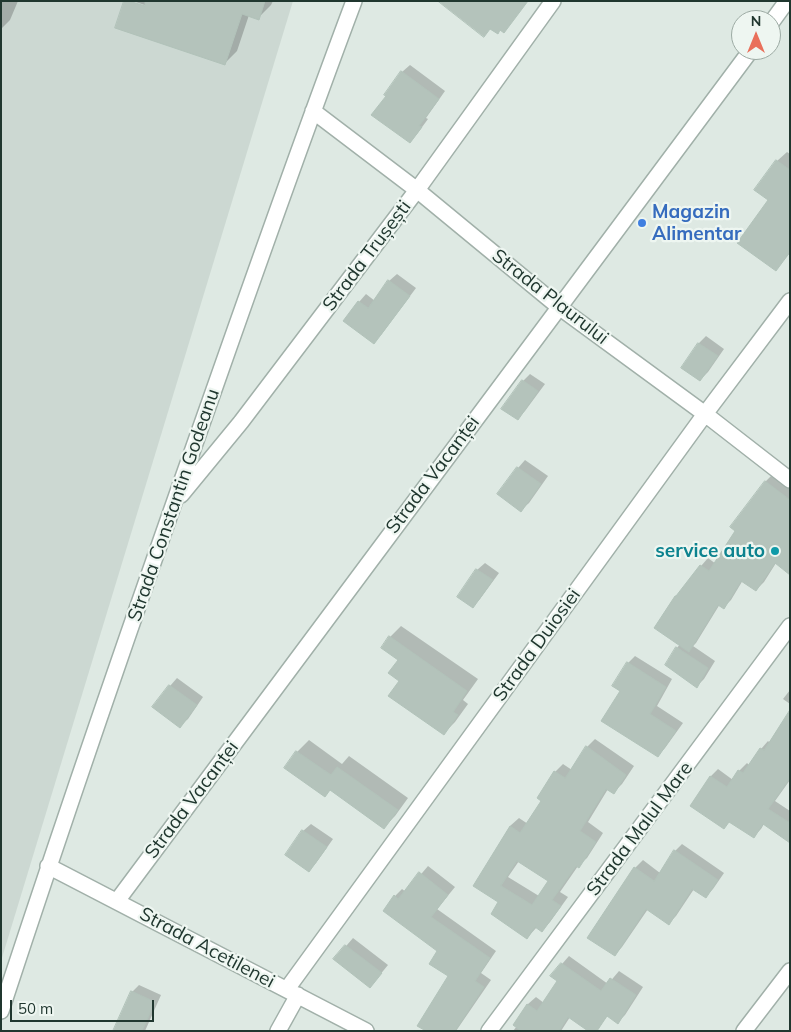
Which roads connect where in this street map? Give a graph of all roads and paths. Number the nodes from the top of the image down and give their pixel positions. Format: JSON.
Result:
{"nodes":[{"id":1,"x":354,"y":1,"type":"edge"},
{"id":2,"x":553,"y":1,"type":"edge"},
{"id":3,"x":744,"y":60,"type":"edge"},
{"id":4,"x":313,"y":111,"type":"junction"},
{"id":5,"x":417,"y":190,"type":"junction"},
{"id":6,"x":790,"y":302,"type":"edge"},
{"id":7,"x":559,"y":307,"type":"junction"},
{"id":8,"x":705,"y":414,"type":"junction"},
{"id":9,"x":790,"y":480,"type":"edge"},
{"id":10,"x":173,"y":504,"type":"junction"},
{"id":11,"x":790,"y":626,"type":"edge"},
{"id":12,"x":48,"y":866,"type":"junction"},
{"id":13,"x":117,"y":901,"type":"junction"},
{"id":14,"x":790,"y":970,"type":"edge"},
{"id":15,"x":292,"y":992,"type":"junction"},
{"id":16,"x":1,"y":1012,"type":"edge"},
{"id":17,"x":278,"y":1031,"type":"edge"},
{"id":18,"x":366,"y":1031,"type":"edge"},
{"id":19,"x":489,"y":1031,"type":"edge"},
{"id":20,"x":744,"y":1031,"type":"edge"}],
"edges":[{"from":1,"to":4,"type":"street","name":"Strada Constantin Godeanu"},
{"from":2,"to":5,"type":"street","name":"Strada Trușești"},
{"from":3,"to":7,"type":"street","name":"Strada Vacanței"},
{"from":4,"to":5,"type":"street","name":"Strada Plaurului"},
{"from":4,"to":10,"type":"street","name":"Strada Constantin Godeanu"},
{"from":5,"to":7,"type":"street","name":"Strada Plaurului"},
{"from":5,"to":10,"type":"street","name":"Strada Trușești"},
{"from":6,"to":8,"type":"street","name":"Strada Duiosiei"},
{"from":7,"to":8,"type":"street","name":"Strada Plaurului"},
{"from":7,"to":13,"type":"street","name":"Strada Vacanței"},
{"from":8,"to":9,"type":"street","name":"Strada Plaurului"},
{"from":8,"to":15,"type":"street","name":"Strada Duiosiei"},
{"from":10,"to":12,"type":"street","name":"Strada Constantin Godeanu"},
{"from":11,"to":19,"type":"street","name":"Strada Malul Mare"},
{"from":12,"to":13,"type":"street","name":"Strada Acetilenei"},
{"from":12,"to":16,"type":"street","name":"Strada Constantin Godeanu"},
{"from":13,"to":15,"type":"street","name":"Strada Acetilenei"},
{"from":14,"to":20,"type":"street"},
{"from":15,"to":17,"type":"street","name":"Strada Duiosiei"},
{"from":15,"to":18,"type":"street","name":"Strada Acetilenei"}]}
